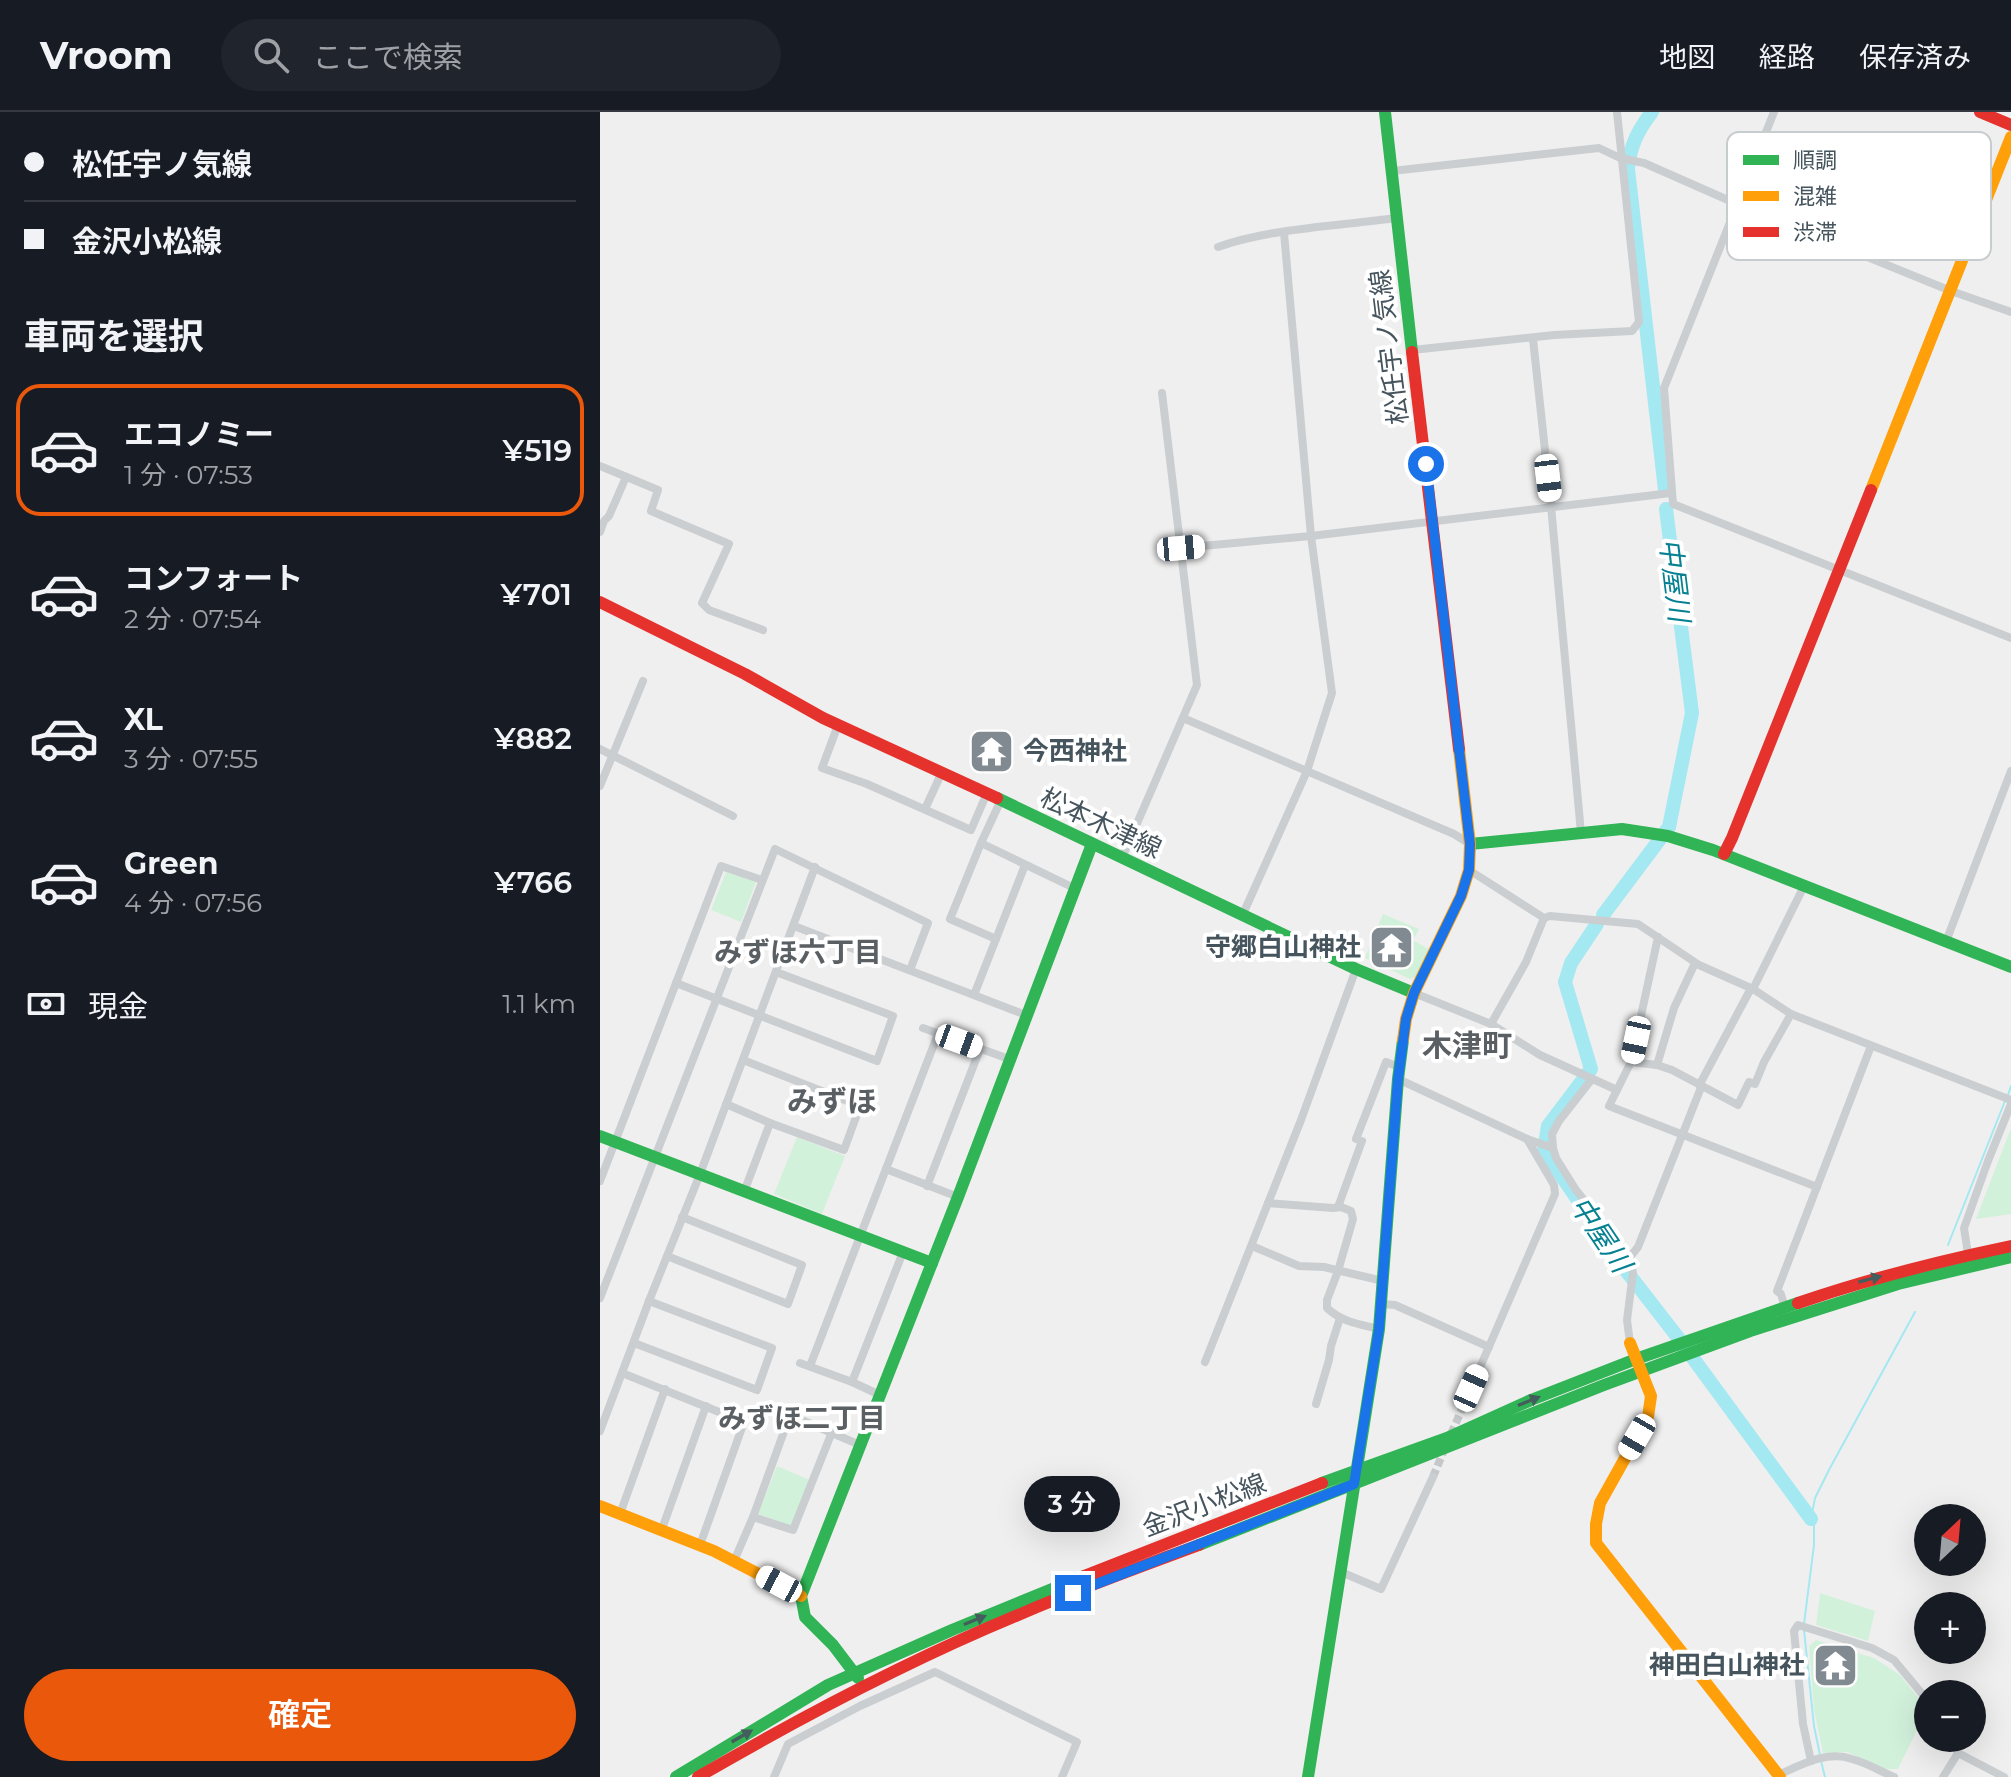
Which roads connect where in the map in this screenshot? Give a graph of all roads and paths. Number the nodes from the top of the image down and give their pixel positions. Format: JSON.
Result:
{"nodes":[{"id":1,"x":1385,"y":112,"type":"edge"},
{"id":2,"x":1617,"y":112,"type":"edge"},
{"id":3,"x":1774,"y":112,"type":"edge"},
{"id":4,"x":1980,"y":112,"type":"edge"},
{"id":5,"x":2011,"y":125,"type":"edge"},
{"id":6,"x":1766,"y":132,"type":"edge"},
{"id":7,"x":2011,"y":137,"type":"edge"},
{"id":8,"x":1626,"y":159,"type":"junction"},
{"id":9,"x":1392,"y":171,"type":"junction"},
{"id":10,"x":1991,"y":188,"type":"edge"},
{"id":11,"x":1727,"y":200,"type":"edge"},
{"id":12,"x":1396,"y":218,"type":"junction"},
{"id":13,"x":1727,"y":229,"type":"edge"},
{"id":14,"x":1284,"y":233,"type":"junction"},
{"id":15,"x":1218,"y":247,"type":"dead end"},
{"id":16,"x":1875,"y":260,"type":"edge"},
{"id":17,"x":1963,"y":260,"type":"edge"},
{"id":18,"x":1951,"y":291,"type":"junction"},
{"id":19,"x":2011,"y":312,"type":"edge"},
{"id":20,"x":1533,"y":339,"type":"junction"},
{"id":21,"x":1412,"y":350,"type":"junction"},
{"id":22,"x":1162,"y":393,"type":"dead end"},
{"id":23,"x":600,"y":466,"type":"edge"},
{"id":24,"x":626,"y":477,"type":"junction"},
{"id":25,"x":1671,"y":493,"type":"junction"},
{"id":26,"x":1551,"y":506,"type":"junction"},
{"id":27,"x":1433,"y":520,"type":"junction"},
{"id":28,"x":600,"y":532,"type":"edge"},
{"id":29,"x":1311,"y":536,"type":"junction"},
{"id":30,"x":1181,"y":548,"type":"junction"},
{"id":31,"x":1839,"y":569,"type":"junction"},
{"id":32,"x":600,"y":602,"type":"edge"},
{"id":33,"x":763,"y":630,"type":"dead end"},
{"id":34,"x":2011,"y":638,"type":"edge"},
{"id":35,"x":643,"y":681,"type":"dead end"},
{"id":36,"x":1183,"y":718,"type":"junction"},
{"id":37,"x":838,"y":725,"type":"junction"},
{"id":38,"x":600,"y":749,"type":"edge"},
{"id":39,"x":612,"y":755,"type":"junction"},
{"id":40,"x":1307,"y":771,"type":"junction"},
{"id":41,"x":2011,"y":771,"type":"edge"},
{"id":42,"x":942,"y":772,"type":"junction"},
{"id":43,"x":600,"y":786,"type":"edge"},
{"id":44,"x":987,"y":793,"type":"junction"},
{"id":45,"x":1001,"y":800,"type":"junction"},
{"id":46,"x":925,"y":809,"type":"junction"},
{"id":47,"x":733,"y":816,"type":"dead end"},
{"id":48,"x":1581,"y":833,"type":"junction"},
{"id":49,"x":981,"y":843,"type":"junction"},
{"id":50,"x":1092,"y":844,"type":"junction"},
{"id":51,"x":1470,"y":844,"type":"junction"},
{"id":52,"x":1724,"y":854,"type":"junction"},
{"id":53,"x":1122,"y":858,"type":"junction"},
{"id":54,"x":1025,"y":865,"type":"junction"},
{"id":55,"x":815,"y":867,"type":"junction"},
{"id":56,"x":1469,"y":870,"type":"junction"},
{"id":57,"x":762,"y":880,"type":"junction"},
{"id":58,"x":1804,"y":886,"type":"junction"},
{"id":59,"x":1074,"y":888,"type":"junction"},
{"id":60,"x":1243,"y":914,"type":"junction"},
{"id":61,"x":1544,"y":918,"type":"junction"},
{"id":62,"x":794,"y":926,"type":"junction"},
{"id":63,"x":1658,"y":937,"type":"junction"},
{"id":64,"x":996,"y":939,"type":"junction"},
{"id":65,"x":1947,"y":939,"type":"junction"},
{"id":66,"x":1695,"y":963,"type":"junction"},
{"id":67,"x":2011,"y":967,"type":"edge"},
{"id":68,"x":1356,"y":969,"type":"junction"},
{"id":69,"x":910,"y":970,"type":"junction"},
{"id":70,"x":776,"y":972,"type":"junction"},
{"id":71,"x":676,"y":983,"type":"junction"},
{"id":72,"x":1753,"y":989,"type":"junction"},
{"id":73,"x":1414,"y":993,"type":"junction"},
{"id":74,"x":974,"y":995,"type":"junction"},
{"id":75,"x":716,"y":999,"type":"junction"},
{"id":76,"x":1791,"y":1014,"type":"junction"},
{"id":77,"x":760,"y":1015,"type":"junction"},
{"id":78,"x":1026,"y":1015,"type":"junction"},
{"id":79,"x":1491,"y":1024,"type":"junction"},
{"id":80,"x":923,"y":1028,"type":"dead end"},
{"id":81,"x":938,"y":1034,"type":"junction"},
{"id":82,"x":1871,"y":1046,"type":"junction"},
{"id":83,"x":980,"y":1049,"type":"junction"},
{"id":84,"x":1009,"y":1059,"type":"junction"},
{"id":85,"x":743,"y":1060,"type":"junction"},
{"id":86,"x":1631,"y":1062,"type":"junction"},
{"id":87,"x":1657,"y":1065,"type":"junction"},
{"id":88,"x":1399,"y":1073,"type":"junction"},
{"id":89,"x":1587,"y":1076,"type":"junction"},
{"id":90,"x":1701,"y":1086,"type":"junction"},
{"id":91,"x":1617,"y":1090,"type":"junction"},
{"id":92,"x":2008,"y":1100,"type":"edge"},
{"id":93,"x":726,"y":1104,"type":"junction"},
{"id":94,"x":770,"y":1123,"type":"junction"},
{"id":95,"x":1683,"y":1134,"type":"junction"},
{"id":96,"x":600,"y":1136,"type":"edge"},
{"id":97,"x":1527,"y":1139,"type":"junction"},
{"id":98,"x":615,"y":1142,"type":"junction"},
{"id":99,"x":1546,"y":1146,"type":"junction"},
{"id":100,"x":655,"y":1158,"type":"junction"},
{"id":101,"x":886,"y":1169,"type":"junction"},
{"id":102,"x":700,"y":1174,"type":"junction"},
{"id":103,"x":600,"y":1181,"type":"edge"},
{"id":104,"x":927,"y":1186,"type":"junction"},
{"id":105,"x":1817,"y":1187,"type":"junction"},
{"id":106,"x":744,"y":1192,"type":"junction"},
{"id":107,"x":958,"y":1197,"type":"junction"},
{"id":108,"x":1268,"y":1203,"type":"junction"},
{"id":109,"x":1338,"y":1207,"type":"junction"},
{"id":110,"x":682,"y":1217,"type":"junction"},
{"id":111,"x":860,"y":1236,"type":"junction"},
{"id":112,"x":1252,"y":1246,"type":"junction"},
{"id":113,"x":2011,"y":1246,"type":"edge"},
{"id":114,"x":903,"y":1252,"type":"junction"},
{"id":115,"x":1968,"y":1254,"type":"junction"},
{"id":116,"x":667,"y":1256,"type":"junction"},
{"id":117,"x":1630,"y":1257,"type":"junction"},
{"id":118,"x":2011,"y":1257,"type":"edge"},
{"id":119,"x":932,"y":1263,"type":"junction"},
{"id":120,"x":1338,"y":1271,"type":"junction"},
{"id":121,"x":1383,"y":1281,"type":"junction"},
{"id":122,"x":600,"y":1298,"type":"edge"},
{"id":123,"x":649,"y":1301,"type":"junction"},
{"id":124,"x":1381,"y":1304,"type":"junction"},
{"id":125,"x":1785,"y":1308,"type":"junction"},
{"id":126,"x":1340,"y":1318,"type":"junction"},
{"id":127,"x":1379,"y":1329,"type":"junction"},
{"id":128,"x":634,"y":1343,"type":"junction"},
{"id":129,"x":1630,"y":1343,"type":"joint"},
{"id":130,"x":1696,"y":1345,"type":"junction"},
{"id":131,"x":1489,"y":1347,"type":"junction"},
{"id":132,"x":1678,"y":1352,"type":"junction"},
{"id":133,"x":1636,"y":1359,"type":"junction"},
{"id":134,"x":1205,"y":1362,"type":"dead end"},
{"id":135,"x":800,"y":1363,"type":"dead end"},
{"id":136,"x":810,"y":1366,"type":"junction"},
{"id":137,"x":622,"y":1373,"type":"junction"},
{"id":138,"x":1642,"y":1373,"type":"junction"},
{"id":139,"x":852,"y":1382,"type":"junction"},
{"id":140,"x":665,"y":1389,"type":"junction"},
{"id":141,"x":880,"y":1395,"type":"junction"},
{"id":142,"x":1316,"y":1404,"type":"dead end"},
{"id":143,"x":706,"y":1406,"type":"junction"},
{"id":144,"x":1462,"y":1409,"type":"tunnel mouth"},
{"id":145,"x":600,"y":1431,"type":"edge"},
{"id":146,"x":832,"y":1432,"type":"junction"},
{"id":147,"x":860,"y":1445,"type":"junction"},
{"id":148,"x":1356,"y":1469,"type":"junction"},
{"id":149,"x":1433,"y":1477,"type":"tunnel mouth"},
{"id":150,"x":1354,"y":1484,"type":"junction"},
{"id":151,"x":600,"y":1506,"type":"edge"},
{"id":152,"x":620,"y":1514,"type":"junction"},
{"id":153,"x":753,"y":1517,"type":"junction"},
{"id":154,"x":662,"y":1529,"type":"junction"},
{"id":155,"x":700,"y":1545,"type":"junction"},
{"id":156,"x":734,"y":1561,"type":"junction"},
{"id":157,"x":1341,"y":1572,"type":"junction"},
{"id":158,"x":801,"y":1596,"type":"junction"},
{"id":159,"x":855,"y":1674,"type":"junction"},
{"id":160,"x":1914,"y":1684,"type":"edge"},
{"id":161,"x":858,"y":1690,"type":"junction"},
{"id":162,"x":860,"y":1706,"type":"junction"},
{"id":163,"x":1958,"y":1753,"type":"joint"},
{"id":164,"x":1817,"y":1759,"type":"junction"},
{"id":165,"x":1779,"y":1776,"type":"edge"},
{"id":166,"x":676,"y":1777,"type":"edge"},
{"id":167,"x":698,"y":1777,"type":"edge"},
{"id":168,"x":774,"y":1777,"type":"edge"},
{"id":169,"x":1062,"y":1777,"type":"edge"},
{"id":170,"x":1308,"y":1777,"type":"edge"},
{"id":171,"x":1894,"y":1777,"type":"edge"},
{"id":172,"x":1943,"y":1777,"type":"edge"},
{"id":173,"x":2004,"y":1777,"type":"edge"}],
"edges":[{"from":1,"to":9,"type":"main road","name":"松任宇ノ気線"},
{"from":2,"to":8,"type":"street"},
{"from":3,"to":6,"type":"street"},
{"from":4,"to":5,"type":"main road"},
{"from":7,"to":10,"type":"main road"},
{"from":8,"to":9,"type":"street"},
{"from":8,"to":11,"type":"street"},
{"from":8,"to":20,"type":"street"},
{"from":9,"to":12,"type":"main road","name":"松任宇ノ気線"},
{"from":12,"to":14,"type":"street"},
{"from":12,"to":21,"type":"main road","name":"松任宇ノ気線"},
{"from":13,"to":25,"type":"street"},
{"from":14,"to":15,"type":"street"},
{"from":14,"to":29,"type":"street"},
{"from":16,"to":18,"type":"street"},
{"from":17,"to":18,"type":"main road"},
{"from":18,"to":19,"type":"street"},
{"from":18,"to":31,"type":"main road"},
{"from":20,"to":21,"type":"street"},
{"from":20,"to":26,"type":"street"},
{"from":21,"to":27,"type":"main road","name":"松任宇ノ気線"},
{"from":22,"to":30,"type":"street"},
{"from":23,"to":24,"type":"street"},
{"from":24,"to":28,"type":"street"},
{"from":24,"to":33,"type":"street"},
{"from":25,"to":26,"type":"street"},
{"from":25,"to":31,"type":"street"},
{"from":26,"to":27,"type":"street"},
{"from":26,"to":48,"type":"street"},
{"from":27,"to":29,"type":"street"},
{"from":27,"to":51,"type":"main road","name":"松任宇ノ気線"},
{"from":29,"to":30,"type":"street"},
{"from":29,"to":40,"type":"street"},
{"from":30,"to":36,"type":"street"},
{"from":31,"to":34,"type":"street"},
{"from":31,"to":52,"type":"main road"},
{"from":32,"to":37,"type":"main road","name":"松本木津線"},
{"from":35,"to":39,"type":"street"},
{"from":36,"to":40,"type":"street"},
{"from":36,"to":53,"type":"street"},
{"from":37,"to":42,"type":"main road","name":"松本木津線"},
{"from":37,"to":46,"type":"street"},
{"from":38,"to":39,"type":"street"},
{"from":39,"to":43,"type":"street"},
{"from":39,"to":47,"type":"street"},
{"from":40,"to":51,"type":"street"},
{"from":40,"to":60,"type":"street"},
{"from":41,"to":65,"type":"street"},
{"from":42,"to":44,"type":"main road","name":"松本木津線"},
{"from":42,"to":46,"type":"street"},
{"from":44,"to":45,"type":"main road","name":"松本木津線"},
{"from":44,"to":46,"type":"street"},
{"from":45,"to":49,"type":"street"},
{"from":45,"to":50,"type":"main road","name":"松本木津線"},
{"from":48,"to":51,"type":"main road"},
{"from":48,"to":52,"type":"main road"},
{"from":49,"to":54,"type":"street"},
{"from":49,"to":64,"type":"street"},
{"from":50,"to":53,"type":"main road","name":"松本木津線"},
{"from":50,"to":59,"type":"main road"},
{"from":51,"to":56,"type":"main road","name":"松任宇ノ気線"},
{"from":52,"to":58,"type":"main road"},
{"from":53,"to":60,"type":"main road","name":"松本木津線"},
{"from":54,"to":59,"type":"street"},
{"from":54,"to":64,"type":"street"},
{"from":55,"to":57,"type":"street"},
{"from":55,"to":62,"type":"street"},
{"from":55,"to":69,"type":"street"},
{"from":56,"to":61,"type":"street"},
{"from":56,"to":73,"type":"main road","name":"松任宇ノ気線"},
{"from":57,"to":71,"type":"street"},
{"from":57,"to":75,"type":"street"},
{"from":58,"to":65,"type":"main road"},
{"from":58,"to":72,"type":"street"},
{"from":59,"to":78,"type":"main road"},
{"from":60,"to":68,"type":"main road","name":"松本木津線"},
{"from":61,"to":63,"type":"street"},
{"from":61,"to":79,"type":"street"},
{"from":62,"to":69,"type":"street"},
{"from":62,"to":70,"type":"street"},
{"from":63,"to":66,"type":"street"},
{"from":63,"to":86,"type":"street"},
{"from":64,"to":74,"type":"street"},
{"from":65,"to":67,"type":"main road"},
{"from":66,"to":72,"type":"street"},
{"from":66,"to":87,"type":"street"},
{"from":68,"to":73,"type":"main road","name":"松本木津線"},
{"from":68,"to":108,"type":"street"},
{"from":69,"to":74,"type":"street"},
{"from":70,"to":77,"type":"street"},
{"from":70,"to":77,"type":"street"},
{"from":71,"to":75,"type":"street"},
{"from":71,"to":98,"type":"street"},
{"from":72,"to":76,"type":"street"},
{"from":72,"to":90,"type":"street"},
{"from":73,"to":79,"type":"street"},
{"from":73,"to":88,"type":"main road","name":"松任宇ノ気線"},
{"from":74,"to":78,"type":"street"},
{"from":75,"to":77,"type":"street"},
{"from":75,"to":100,"type":"street"},
{"from":76,"to":82,"type":"street"},
{"from":76,"to":90,"type":"street"},
{"from":77,"to":85,"type":"street"},
{"from":78,"to":84,"type":"main road"},
{"from":79,"to":89,"type":"street"},
{"from":80,"to":81,"type":"street"},
{"from":81,"to":83,"type":"street"},
{"from":81,"to":101,"type":"street"},
{"from":82,"to":92,"type":"street"},
{"from":82,"to":105,"type":"street"},
{"from":83,"to":84,"type":"street"},
{"from":83,"to":104,"type":"street"},
{"from":84,"to":107,"type":"main road"},
{"from":85,"to":93,"type":"street"},
{"from":85,"to":94,"type":"street"},
{"from":86,"to":87,"type":"street"},
{"from":86,"to":91,"type":"street"},
{"from":87,"to":90,"type":"street"},
{"from":88,"to":97,"type":"street"},
{"from":88,"to":109,"type":"street"},
{"from":88,"to":121,"type":"main road","name":"松任宇ノ気線"},
{"from":89,"to":91,"type":"street"},
{"from":89,"to":99,"type":"street"},
{"from":90,"to":95,"type":"street"},
{"from":91,"to":95,"type":"street"},
{"from":92,"to":115,"type":"street"},
{"from":93,"to":94,"type":"street"},
{"from":93,"to":102,"type":"street"},
{"from":94,"to":106,"type":"street"},
{"from":95,"to":105,"type":"street"},
{"from":95,"to":117,"type":"street"},
{"from":96,"to":98,"type":"main road"},
{"from":97,"to":99,"type":"street"},
{"from":97,"to":131,"type":"street"},
{"from":98,"to":100,"type":"main road"},
{"from":98,"to":103,"type":"street"},
{"from":99,"to":117,"type":"street"},
{"from":100,"to":102,"type":"main road"},
{"from":100,"to":122,"type":"street"},
{"from":101,"to":104,"type":"street"},
{"from":101,"to":111,"type":"street"},
{"from":102,"to":106,"type":"main road"},
{"from":102,"to":110,"type":"street"},
{"from":104,"to":107,"type":"street"},
{"from":105,"to":125,"type":"street"},
{"from":106,"to":111,"type":"main road"},
{"from":107,"to":119,"type":"main road"},
{"from":108,"to":109,"type":"street"},
{"from":108,"to":112,"type":"street"},
{"from":109,"to":120,"type":"street"},
{"from":110,"to":116,"type":"street"},
{"from":110,"to":116,"type":"street"},
{"from":111,"to":114,"type":"main road"},
{"from":111,"to":136,"type":"street"},
{"from":112,"to":120,"type":"street"},
{"from":112,"to":134,"type":"street"},
{"from":113,"to":115,"type":"main road"},
{"from":114,"to":119,"type":"main road"},
{"from":114,"to":139,"type":"street"},
{"from":125,"to":115,"type":"main road","one_way":true},
{"from":116,"to":123,"type":"street"},
{"from":117,"to":129,"type":"street"},
{"from":118,"to":130,"type":"main road"},
{"from":119,"to":141,"type":"main road"},
{"from":120,"to":121,"type":"street"},
{"from":120,"to":126,"type":"street"},
{"from":121,"to":124,"type":"main road","name":"松任宇ノ気線"},
{"from":123,"to":128,"type":"street"},
{"from":123,"to":128,"type":"street"},
{"from":124,"to":127,"type":"main road","name":"松任宇ノ気線"},
{"from":124,"to":131,"type":"street"},
{"from":125,"to":130,"type":"main road"},
{"from":126,"to":127,"type":"street"},
{"from":126,"to":142,"type":"street"},
{"from":127,"to":148,"type":"main road","name":"松任宇ノ気線"},
{"from":128,"to":137,"type":"street"},
{"from":129,"to":133,"type":"main road"},
{"from":130,"to":132,"type":"main road"},
{"from":131,"to":144,"type":"street"},
{"from":132,"to":133,"type":"main road","name":"金沢小松線"},
{"from":132,"to":138,"type":"main road","name":"金沢小松線"},
{"from":133,"to":138,"type":"main road"},
{"from":148,"to":133,"type":"main road","name":"金沢小松線","one_way":true},
{"from":135,"to":136,"type":"street"},
{"from":136,"to":139,"type":"street"},
{"from":137,"to":140,"type":"street"},
{"from":137,"to":145,"type":"street"},
{"from":138,"to":150,"type":"main road","name":"金沢小松線"},
{"from":138,"to":165,"type":"main road"},
{"from":139,"to":141,"type":"street"},
{"from":140,"to":143,"type":"street"},
{"from":140,"to":152,"type":"street"},
{"from":141,"to":147,"type":"main road"},
{"from":143,"to":154,"type":"street"},
{"from":143,"to":155,"type":"street"},
{"from":146,"to":147,"type":"street"},
{"from":146,"to":153,"type":"street"},
{"from":146,"to":153,"type":"street"},
{"from":147,"to":158,"type":"main road"},
{"from":148,"to":150,"type":"main road","name":"松任宇ノ気線"},
{"from":159,"to":148,"type":"main road","name":"金沢小松線","one_way":true},
{"from":149,"to":157,"type":"street"},
{"from":150,"to":157,"type":"main road","name":"松任宇ノ気線"},
{"from":150,"to":161,"type":"main road","name":"金沢小松線"},
{"from":151,"to":152,"type":"main road"},
{"from":152,"to":154,"type":"main road"},
{"from":153,"to":156,"type":"street"},
{"from":154,"to":155,"type":"main road"},
{"from":155,"to":156,"type":"main road"},
{"from":156,"to":158,"type":"main road"},
{"from":157,"to":170,"type":"main road","name":"松任宇ノ気線"},
{"from":158,"to":159,"type":"main road"},
{"from":159,"to":161,"type":"main road"},
{"from":166,"to":159,"type":"main road","name":"金沢小松線","one_way":true},
{"from":160,"to":164,"type":"street"},
{"from":161,"to":162,"type":"street"},
{"from":161,"to":167,"type":"main road","name":"金沢小松線"},
{"from":162,"to":168,"type":"street"},
{"from":162,"to":169,"type":"street"},
{"from":163,"to":172,"type":"street"},
{"from":163,"to":173,"type":"street"},
{"from":164,"to":165,"type":"street"},
{"from":164,"to":171,"type":"street"}]}
